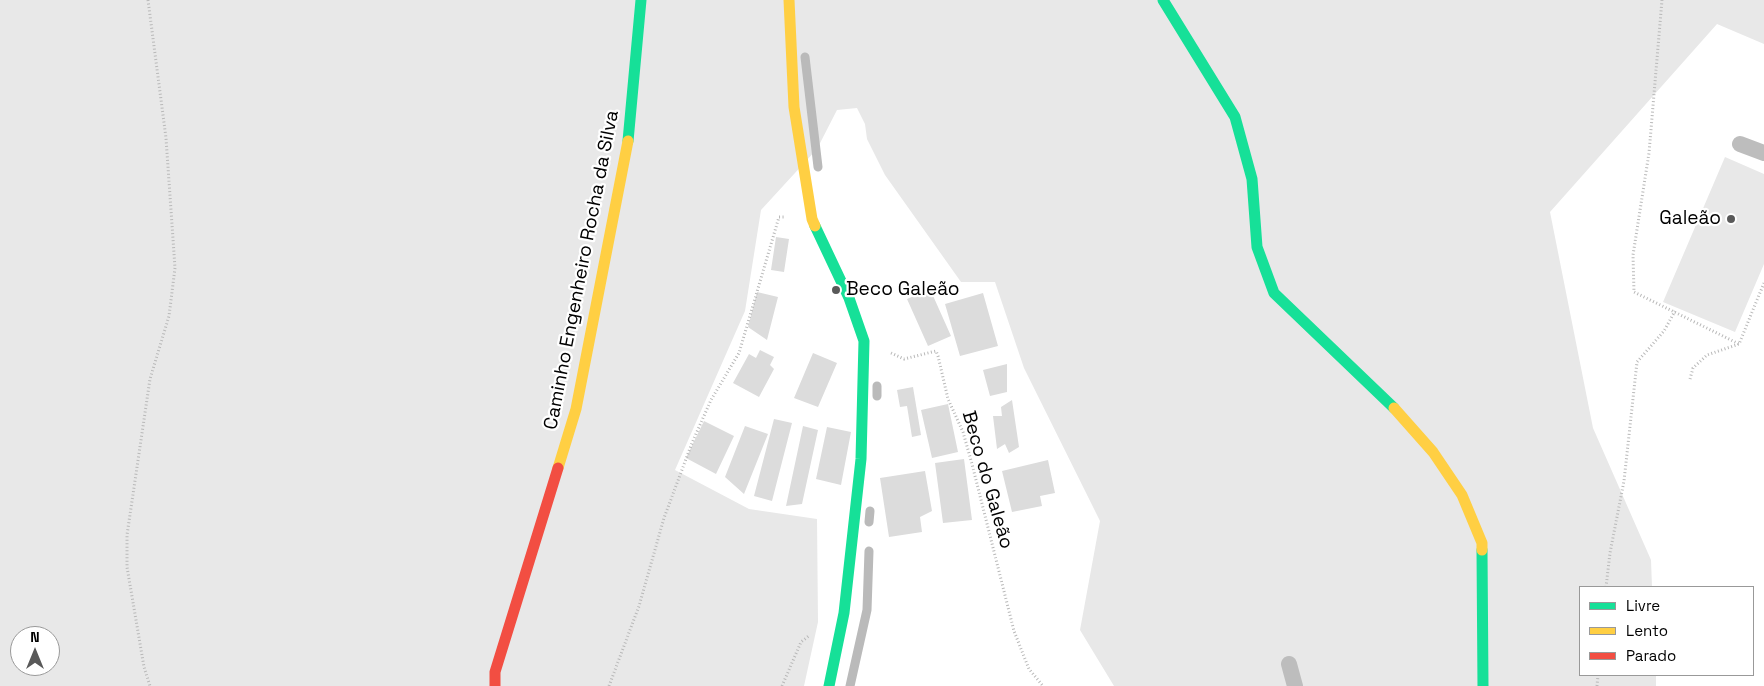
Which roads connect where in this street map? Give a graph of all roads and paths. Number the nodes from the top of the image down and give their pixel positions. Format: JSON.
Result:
{"nodes":[{"id":1,"x":148,"y":0,"type":"edge"},
{"id":2,"x":641,"y":0,"type":"edge"},
{"id":3,"x":789,"y":0,"type":"edge"},
{"id":4,"x":1162,"y":0,"type":"edge"},
{"id":5,"x":1662,"y":0,"type":"edge"},
{"id":6,"x":1740,"y":144,"type":"dead end"},
{"id":7,"x":1764,"y":153,"type":"edge"},
{"id":8,"x":812,"y":218,"type":"junction"},
{"id":9,"x":1764,"y":284,"type":"edge"},
{"id":10,"x":1675,"y":311,"type":"junction"},
{"id":11,"x":864,"y":341,"type":"junction"},
{"id":12,"x":1739,"y":344,"type":"junction"},
{"id":13,"x":1690,"y":379,"type":"dead end"},
{"id":14,"x":1606,"y":586,"type":"edge"},
{"id":15,"x":802,"y":642,"type":"dead end"},
{"id":16,"x":1289,"y":664,"type":"dead end"},
{"id":17,"x":150,"y":686,"type":"edge"},
{"id":18,"x":495,"y":686,"type":"edge"},
{"id":19,"x":609,"y":686,"type":"edge"},
{"id":20,"x":782,"y":686,"type":"edge"},
{"id":21,"x":829,"y":686,"type":"edge"},
{"id":22,"x":1043,"y":686,"type":"edge"},
{"id":23,"x":1295,"y":686,"type":"edge"},
{"id":24,"x":1483,"y":686,"type":"edge"}],
"edges":[{"from":1,"to":17,"type":"path"},
{"from":2,"to":18,"type":"street","name":"Caminho Engenheiro Rocha da Silva"},
{"from":3,"to":8,"type":"street"},
{"from":4,"to":24,"type":"street"},
{"from":5,"to":10,"type":"path"},
{"from":6,"to":7,"type":"lane"},
{"from":8,"to":11,"type":"street"},
{"from":8,"to":19,"type":"path"},
{"from":9,"to":12,"type":"path"},
{"from":10,"to":12,"type":"path"},
{"from":10,"to":14,"type":"path"},
{"from":11,"to":21,"type":"street"},
{"from":11,"to":22,"type":"path","name":"Beco do Galeão"},
{"from":12,"to":13,"type":"path"},
{"from":15,"to":20,"type":"path"},
{"from":16,"to":23,"type":"lane"}]}
